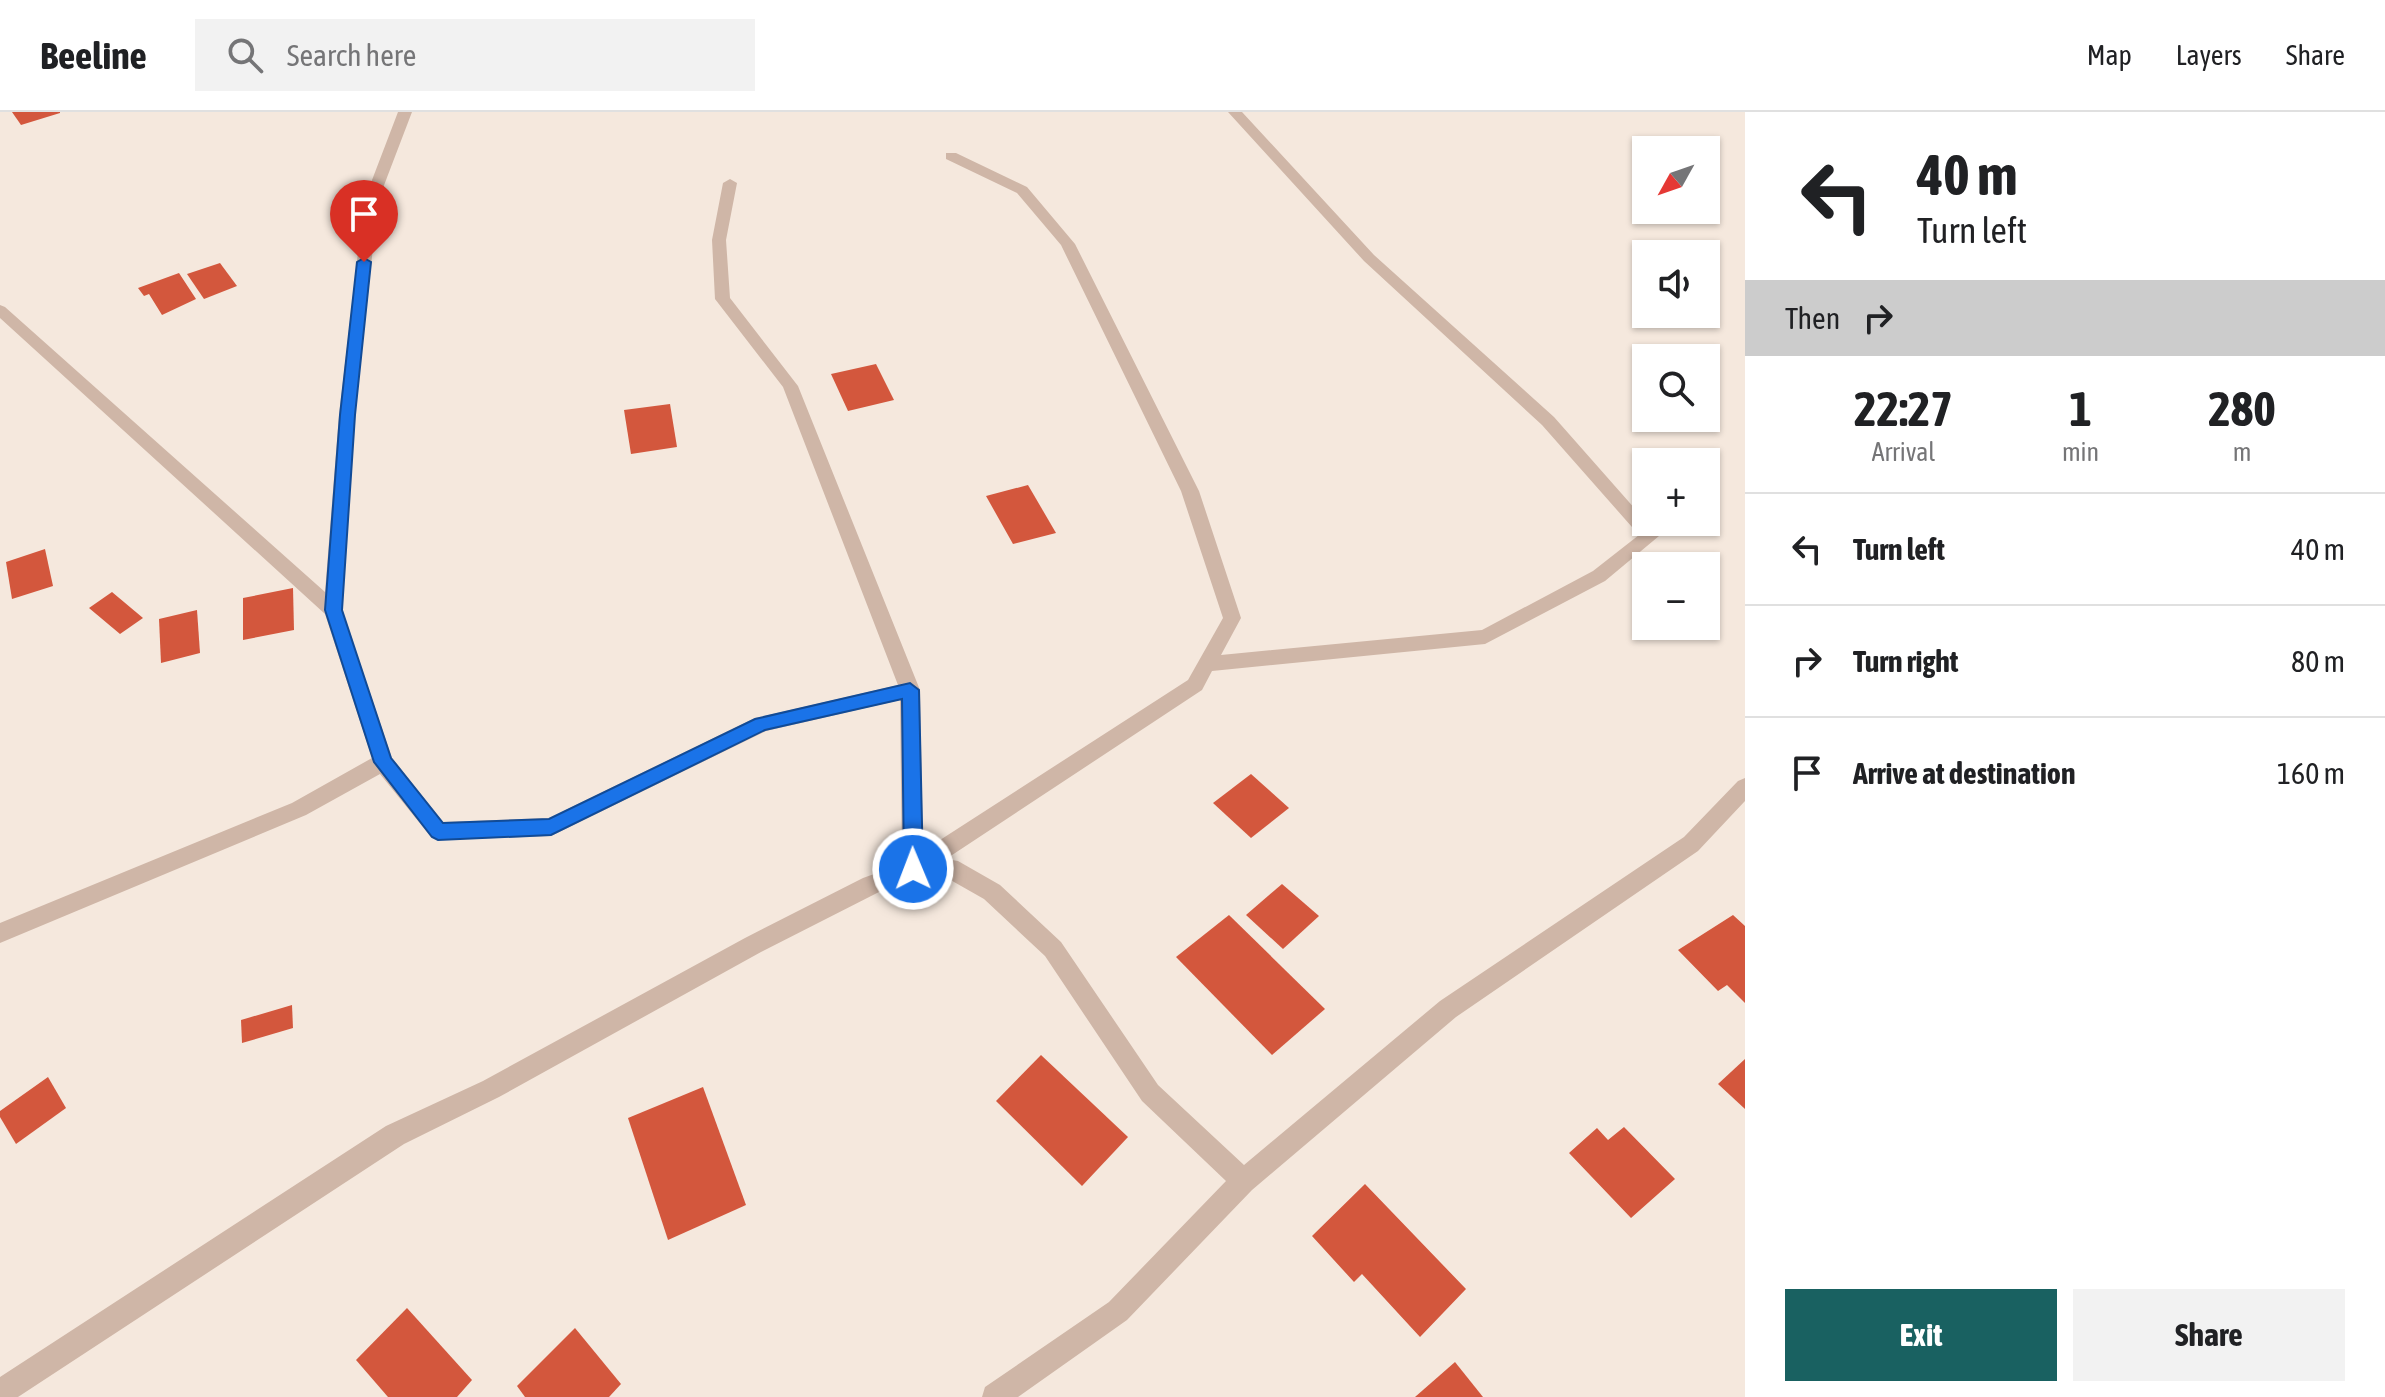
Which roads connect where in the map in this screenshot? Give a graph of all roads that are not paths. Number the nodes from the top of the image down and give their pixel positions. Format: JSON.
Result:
{"nodes":[{"id":1,"x":1235,"y":112,"type":"edge"},
{"id":2,"x":410,"y":113,"type":"edge"},
{"id":3,"x":951,"y":156,"type":"dead end"},
{"id":4,"x":730,"y":183,"type":"dead end"},
{"id":5,"x":0,"y":310,"type":"edge"},
{"id":6,"x":333,"y":610,"type":"junction"},
{"id":7,"x":1207,"y":664,"type":"junction"},
{"id":8,"x":910,"y":690,"type":"junction"},
{"id":9,"x":383,"y":762,"type":"junction"},
{"id":10,"x":1745,"y":787,"type":"edge"},
{"id":11,"x":913,"y":869,"type":"junction"},
{"id":12,"x":0,"y":933,"type":"edge"},
{"id":13,"x":1243,"y":1181,"type":"junction"},
{"id":14,"x":0,"y":1393,"type":"edge"},
{"id":15,"x":995,"y":1397,"type":"edge"}],
"edges":[{"from":1,"to":7,"type":"street"},
{"from":2,"to":6,"type":"street"},
{"from":3,"to":7,"type":"street"},
{"from":4,"to":8,"type":"street"},
{"from":5,"to":6,"type":"street"},
{"from":6,"to":9,"type":"street"},
{"from":7,"to":11,"type":"street"},
{"from":8,"to":9,"type":"street"},
{"from":8,"to":11,"type":"street"},
{"from":9,"to":12,"type":"street"},
{"from":10,"to":13,"type":"street"},
{"from":11,"to":13,"type":"street"},
{"from":11,"to":14,"type":"street"},
{"from":13,"to":15,"type":"street"}]}
